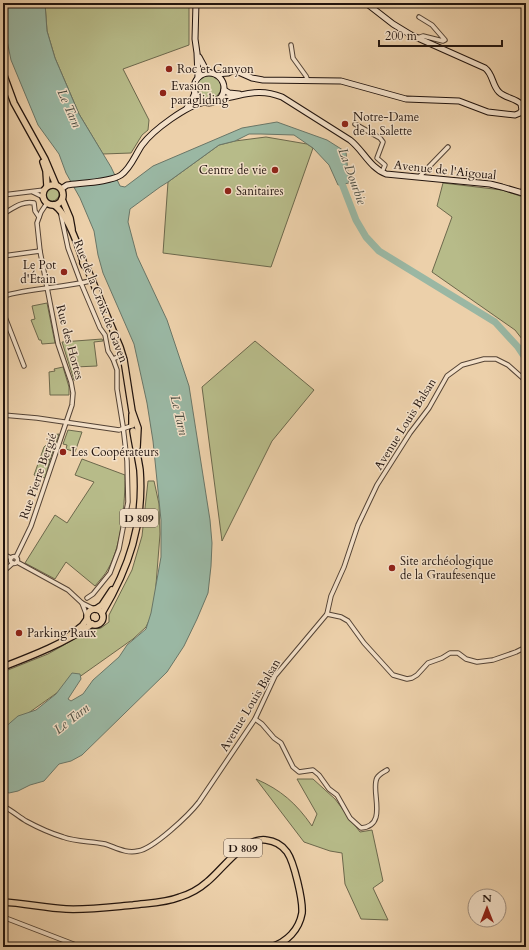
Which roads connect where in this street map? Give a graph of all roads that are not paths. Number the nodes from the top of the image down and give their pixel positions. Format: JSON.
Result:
{"nodes":[{"id":1,"x":196,"y":3,"type":"edge"},
{"id":2,"x":366,"y":3,"type":"edge"},
{"id":3,"x":419,"y":17,"type":"dead end"},
{"id":4,"x":417,"y":38,"type":"junction"},
{"id":5,"x":291,"y":45,"type":"dead end"},
{"id":6,"x":197,"y":53,"type":"junction"},
{"id":7,"x":210,"y":72,"type":"junction"},
{"id":8,"x":3,"y":73,"type":"edge"},
{"id":9,"x":228,"y":73,"type":"junction"},
{"id":10,"x":216,"y":74,"type":"junction"},
{"id":11,"x":198,"y":77,"type":"junction"},
{"id":12,"x":223,"y":81,"type":"junction"},
{"id":13,"x":308,"y":81,"type":"junction"},
{"id":14,"x":3,"y":82,"type":"edge"},
{"id":15,"x":5,"y":90,"type":"edge"},
{"id":16,"x":224,"y":90,"type":"junction"},
{"id":17,"x":195,"y":93,"type":"junction"},
{"id":18,"x":244,"y":94,"type":"junction"},
{"id":19,"x":219,"y":99,"type":"junction"},
{"id":20,"x":205,"y":102,"type":"junction"},
{"id":21,"x":185,"y":110,"type":"junction"},
{"id":22,"x":524,"y":110,"type":"edge"},
{"id":23,"x":355,"y":124,"type":"dead end"},
{"id":24,"x":448,"y":147,"type":"dead end"},
{"id":25,"x":382,"y":172,"type":"junction"},
{"id":26,"x":419,"y":177,"type":"junction"},
{"id":27,"x":526,"y":181,"type":"edge"},
{"id":28,"x":58,"y":187,"type":"junction"},
{"id":29,"x":46,"y":188,"type":"junction"},
{"id":30,"x":33,"y":192,"type":"junction"},
{"id":31,"x":524,"y":194,"type":"edge"},
{"id":32,"x":3,"y":195,"type":"edge"},
{"id":33,"x":43,"y":197,"type":"junction"},
{"id":34,"x":62,"y":199,"type":"junction"},
{"id":35,"x":47,"y":203,"type":"junction"},
{"id":36,"x":54,"y":205,"type":"junction"},
{"id":37,"x":3,"y":214,"type":"edge"},
{"id":38,"x":60,"y":215,"type":"dead end"},
{"id":39,"x":39,"y":217,"type":"junction"},
{"id":40,"x":73,"y":234,"type":"junction"},
{"id":41,"x":40,"y":251,"type":"junction"},
{"id":42,"x":3,"y":256,"type":"edge"},
{"id":43,"x":84,"y":263,"type":"junction"},
{"id":44,"x":90,"y":281,"type":"junction"},
{"id":45,"x":81,"y":284,"type":"junction"},
{"id":46,"x":47,"y":289,"type":"junction"},
{"id":47,"x":3,"y":296,"type":"edge"},
{"id":48,"x":101,"y":303,"type":"junction"},
{"id":49,"x":3,"y":312,"type":"edge"},
{"id":50,"x":116,"y":340,"type":"junction"},
{"id":51,"x":120,"y":356,"type":"junction"},
{"id":52,"x":113,"y":359,"type":"junction"},
{"id":53,"x":24,"y":366,"type":"dead end"},
{"id":54,"x":124,"y":368,"type":"junction"},
{"id":55,"x":526,"y":381,"type":"edge"},
{"id":56,"x":3,"y":415,"type":"edge"},
{"id":57,"x":66,"y":422,"type":"junction"},
{"id":58,"x":134,"y":428,"type":"junction"},
{"id":59,"x":124,"y":429,"type":"junction"},
{"id":60,"x":3,"y":554,"type":"edge"},
{"id":61,"x":16,"y":557,"type":"junction"},
{"id":62,"x":11,"y":558,"type":"junction"},
{"id":63,"x":17,"y":562,"type":"junction"},
{"id":64,"x":12,"y":563,"type":"junction"},
{"id":65,"x":3,"y":572,"type":"edge"},
{"id":66,"x":117,"y":586,"type":"junction"},
{"id":67,"x":87,"y":598,"type":"dead end"},
{"id":68,"x":82,"y":603,"type":"junction"},
{"id":69,"x":95,"y":609,"type":"junction"},
{"id":70,"x":102,"y":613,"type":"junction"},
{"id":71,"x":327,"y":614,"type":"junction"},
{"id":72,"x":87,"y":617,"type":"junction"},
{"id":73,"x":92,"y":624,"type":"junction"},
{"id":74,"x":62,"y":642,"type":"junction"},
{"id":75,"x":526,"y":647,"type":"edge"},
{"id":76,"x":3,"y":667,"type":"edge"},
{"id":77,"x":255,"y":719,"type":"junction"},
{"id":78,"x":387,"y":770,"type":"dead end"},
{"id":79,"x":3,"y":806,"type":"edge"},
{"id":80,"x":3,"y":902,"type":"edge"},
{"id":81,"x":3,"y":917,"type":"edge"},
{"id":82,"x":80,"y":947,"type":"edge"},
{"id":83,"x":271,"y":947,"type":"edge"}],
"edges":[{"from":1,"to":6,"type":"main road"},
{"from":2,"to":4,"type":"main road"},
{"from":3,"to":4,"type":"street"},
{"from":4,"to":22,"type":"main road"},
{"from":5,"to":13,"type":"street"},
{"from":6,"to":7,"type":"main road"},
{"from":6,"to":11,"type":"main road"},
{"from":7,"to":10,"type":"main road"},
{"from":7,"to":11,"type":"main road"},
{"from":8,"to":28,"type":"main road"},
{"from":9,"to":10,"type":"main road"},
{"from":9,"to":12,"type":"main road"},
{"from":9,"to":13,"type":"main road"},
{"from":10,"to":12,"type":"main road"},
{"from":11,"to":17,"type":"main road"},
{"from":12,"to":16,"type":"main road"},
{"from":13,"to":22,"type":"main road"},
{"from":14,"to":15,"type":"main road"},
{"from":15,"to":29,"type":"main road"},
{"from":16,"to":18,"type":"main road","name":"Avenue de l'Aigoual"},
{"from":16,"to":19,"type":"main road"},
{"from":17,"to":20,"type":"main road"},
{"from":17,"to":21,"type":"main road"},
{"from":18,"to":19,"type":"main road","name":"Avenue de l'Aigoual"},
{"from":18,"to":25,"type":"main road","name":"Avenue de l'Aigoual"},
{"from":19,"to":20,"type":"main road"},
{"from":20,"to":21,"type":"main road"},
{"from":21,"to":28,"type":"main road"},
{"from":23,"to":25,"type":"street"},
{"from":24,"to":26,"type":"street"},
{"from":25,"to":26,"type":"main road","name":"Avenue de l'Aigoual"},
{"from":26,"to":31,"type":"main road","name":"Avenue de l'Aigoual"},
{"from":27,"to":31,"type":"street"},
{"from":28,"to":29,"type":"main road"},
{"from":28,"to":34,"type":"main road"},
{"from":29,"to":30,"type":"street"},
{"from":29,"to":33,"type":"main road"},
{"from":30,"to":32,"type":"street"},
{"from":30,"to":33,"type":"street"},
{"from":33,"to":35,"type":"main road"},
{"from":34,"to":36,"type":"main road"},
{"from":34,"to":40,"type":"main road","number":"D 809"},
{"from":35,"to":36,"type":"main road"},
{"from":35,"to":39,"type":"street"},
{"from":36,"to":40,"type":"main road","number":"D 809"},
{"from":37,"to":39,"type":"street"},
{"from":38,"to":45,"type":"street","name":"Rue de la Croix de Gaven"},
{"from":39,"to":41,"type":"street","name":"Rue des Hortes"},
{"from":40,"to":43,"type":"main road","number":"D 809"},
{"from":41,"to":42,"type":"street"},
{"from":41,"to":46,"type":"street","name":"Rue des Hortes"},
{"from":43,"to":44,"type":"main road","number":"D 809"},
{"from":43,"to":48,"type":"main road","number":"D 809"},
{"from":44,"to":45,"type":"street"},
{"from":44,"to":48,"type":"main road","number":"D 809"},
{"from":45,"to":46,"type":"street"},
{"from":45,"to":52,"type":"street","name":"Rue de la Croix de Gaven"},
{"from":46,"to":47,"type":"street"},
{"from":46,"to":57,"type":"street","name":"Rue des Hortes"},
{"from":48,"to":50,"type":"main road","number":"D 809"},
{"from":49,"to":53,"type":"street"},
{"from":50,"to":51,"type":"main road","number":"D 809"},
{"from":50,"to":54,"type":"main road","number":"D 809"},
{"from":51,"to":52,"type":"street"},
{"from":51,"to":54,"type":"main road","number":"D 809"},
{"from":52,"to":59,"type":"street","name":"Rue de la Croix de Gaven"},
{"from":54,"to":58,"type":"main road","number":"D 809"},
{"from":55,"to":71,"type":"street","name":"Avenue Louis Balsan"},
{"from":56,"to":57,"type":"street"},
{"from":57,"to":59,"type":"street"},
{"from":57,"to":61,"type":"street","name":"Rue Pierre Bergié"},
{"from":58,"to":59,"type":"street"},
{"from":58,"to":66,"type":"main road","number":"D 809"},
{"from":59,"to":67,"type":"street","name":"Rue de la Croix de Gaven"},
{"from":60,"to":62,"type":"street"},
{"from":61,"to":62,"type":"street"},
{"from":61,"to":63,"type":"street"},
{"from":62,"to":64,"type":"street"},
{"from":63,"to":64,"type":"street"},
{"from":63,"to":68,"type":"street"},
{"from":64,"to":65,"type":"street"},
{"from":66,"to":69,"type":"main road","number":"D 809"},
{"from":66,"to":70,"type":"main road","number":"D 809"},
{"from":68,"to":69,"type":"street"},
{"from":68,"to":72,"type":"street"},
{"from":69,"to":70,"type":"main road"},
{"from":69,"to":72,"type":"main road"},
{"from":70,"to":73,"type":"main road"},
{"from":71,"to":75,"type":"street"},
{"from":71,"to":77,"type":"street","name":"Avenue Louis Balsan"},
{"from":72,"to":73,"type":"main road"},
{"from":72,"to":74,"type":"main road"},
{"from":73,"to":74,"type":"main road"},
{"from":74,"to":76,"type":"main road"},
{"from":77,"to":78,"type":"street"},
{"from":77,"to":79,"type":"street","name":"Avenue Louis Balsan"},
{"from":80,"to":83,"type":"main road","number":"D 809"},
{"from":81,"to":82,"type":"street"}]}
